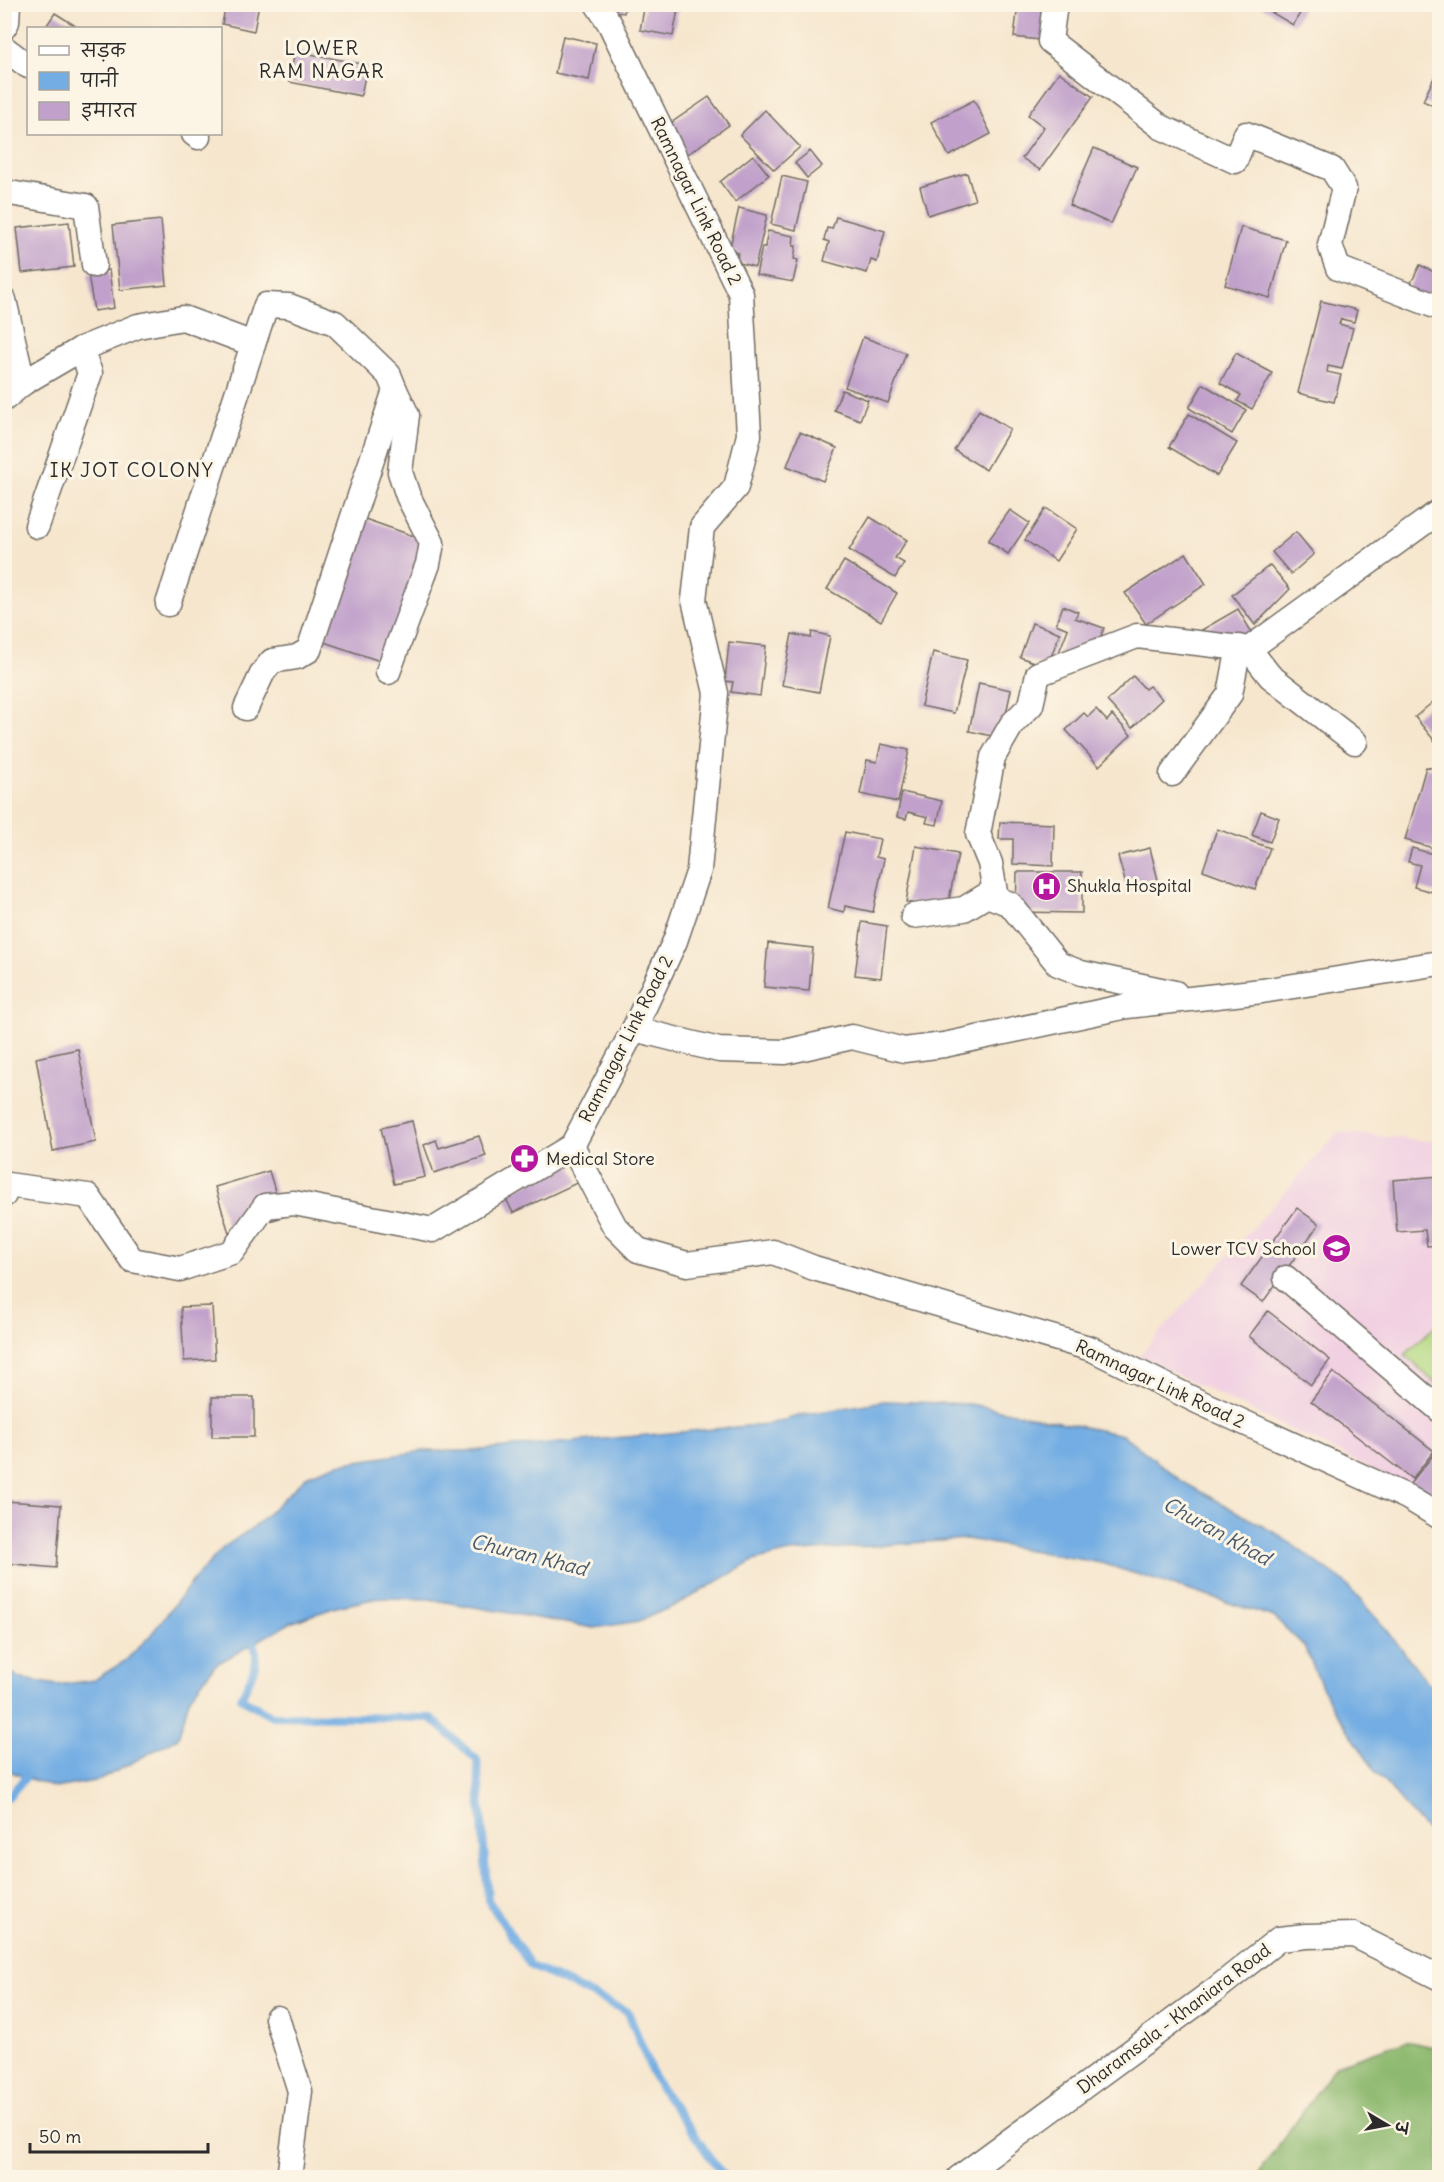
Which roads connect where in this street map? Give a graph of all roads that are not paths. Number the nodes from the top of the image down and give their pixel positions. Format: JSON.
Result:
{"nodes":[{"id":1,"x":8,"y":4,"type":"edge"},
{"id":2,"x":597,"y":4,"type":"edge"},
{"id":3,"x":1055,"y":4,"type":"edge"},
{"id":4,"x":4,"y":27,"type":"edge"},
{"id":5,"x":4,"y":48,"type":"edge"},
{"id":6,"x":27,"y":65,"type":"edge"},
{"id":7,"x":4,"y":192,"type":"edge"},
{"id":8,"x":94,"y":265,"type":"dead end"},
{"id":9,"x":4,"y":300,"type":"edge"},
{"id":10,"x":1440,"y":308,"type":"edge"},
{"id":11,"x":253,"y":344,"type":"junction"},
{"id":12,"x":81,"y":349,"type":"junction"},
{"id":13,"x":22,"y":383,"type":"junction"},
{"id":14,"x":395,"y":390,"type":"junction"},
{"id":15,"x":4,"y":399,"type":"edge"},
{"id":16,"x":1440,"y":511,"type":"edge"},
{"id":17,"x":37,"y":526,"type":"dead end"},
{"id":18,"x":168,"y":604,"type":"dead end"},
{"id":19,"x":1244,"y":648,"type":"junction"},
{"id":20,"x":388,"y":672,"type":"dead end"},
{"id":21,"x":246,"y":708,"type":"dead end"},
{"id":22,"x":1356,"y":742,"type":"dead end"},
{"id":23,"x":1172,"y":774,"type":"dead end"},
{"id":24,"x":996,"y":898,"type":"junction"},
{"id":25,"x":913,"y":916,"type":"dead end"},
{"id":26,"x":1440,"y":963,"type":"edge"},
{"id":27,"x":1203,"y":998,"type":"junction"},
{"id":28,"x":634,"y":1029,"type":"junction"},
{"id":29,"x":572,"y":1146,"type":"junction"},
{"id":30,"x":6,"y":1181,"type":"edge"},
{"id":31,"x":1286,"y":1278,"type":"dead end"},
{"id":32,"x":1440,"y":1410,"type":"edge"},
{"id":33,"x":1440,"y":1516,"type":"edge"},
{"id":34,"x":1440,"y":1978,"type":"edge"},
{"id":35,"x":277,"y":2018,"type":"dead end"},
{"id":36,"x":290,"y":2178,"type":"edge"},
{"id":37,"x":959,"y":2178,"type":"edge"}],
"edges":[{"from":1,"to":4,"type":"street"},
{"from":2,"to":28,"type":"street","name":"Ramnagar Link Road 2"},
{"from":3,"to":10,"type":"street"},
{"from":5,"to":6,"type":"street"},
{"from":7,"to":8,"type":"street"},
{"from":9,"to":13,"type":"street"},
{"from":11,"to":12,"type":"street"},
{"from":11,"to":14,"type":"street"},
{"from":11,"to":18,"type":"street"},
{"from":12,"to":13,"type":"street"},
{"from":12,"to":17,"type":"street"},
{"from":13,"to":15,"type":"street"},
{"from":14,"to":20,"type":"street"},
{"from":14,"to":21,"type":"street"},
{"from":16,"to":19,"type":"street"},
{"from":19,"to":22,"type":"street"},
{"from":19,"to":23,"type":"street"},
{"from":19,"to":24,"type":"street"},
{"from":24,"to":25,"type":"street"},
{"from":24,"to":27,"type":"street"},
{"from":26,"to":27,"type":"street"},
{"from":27,"to":28,"type":"street"},
{"from":28,"to":29,"type":"street","name":"Ramnagar Link Road 2"},
{"from":29,"to":30,"type":"street"},
{"from":29,"to":33,"type":"street","name":"Ramnagar Link Road 2"},
{"from":31,"to":32,"type":"street"},
{"from":34,"to":37,"type":"street","name":"Dharamsala - Khaniara Road"},
{"from":35,"to":36,"type":"street"}]}
